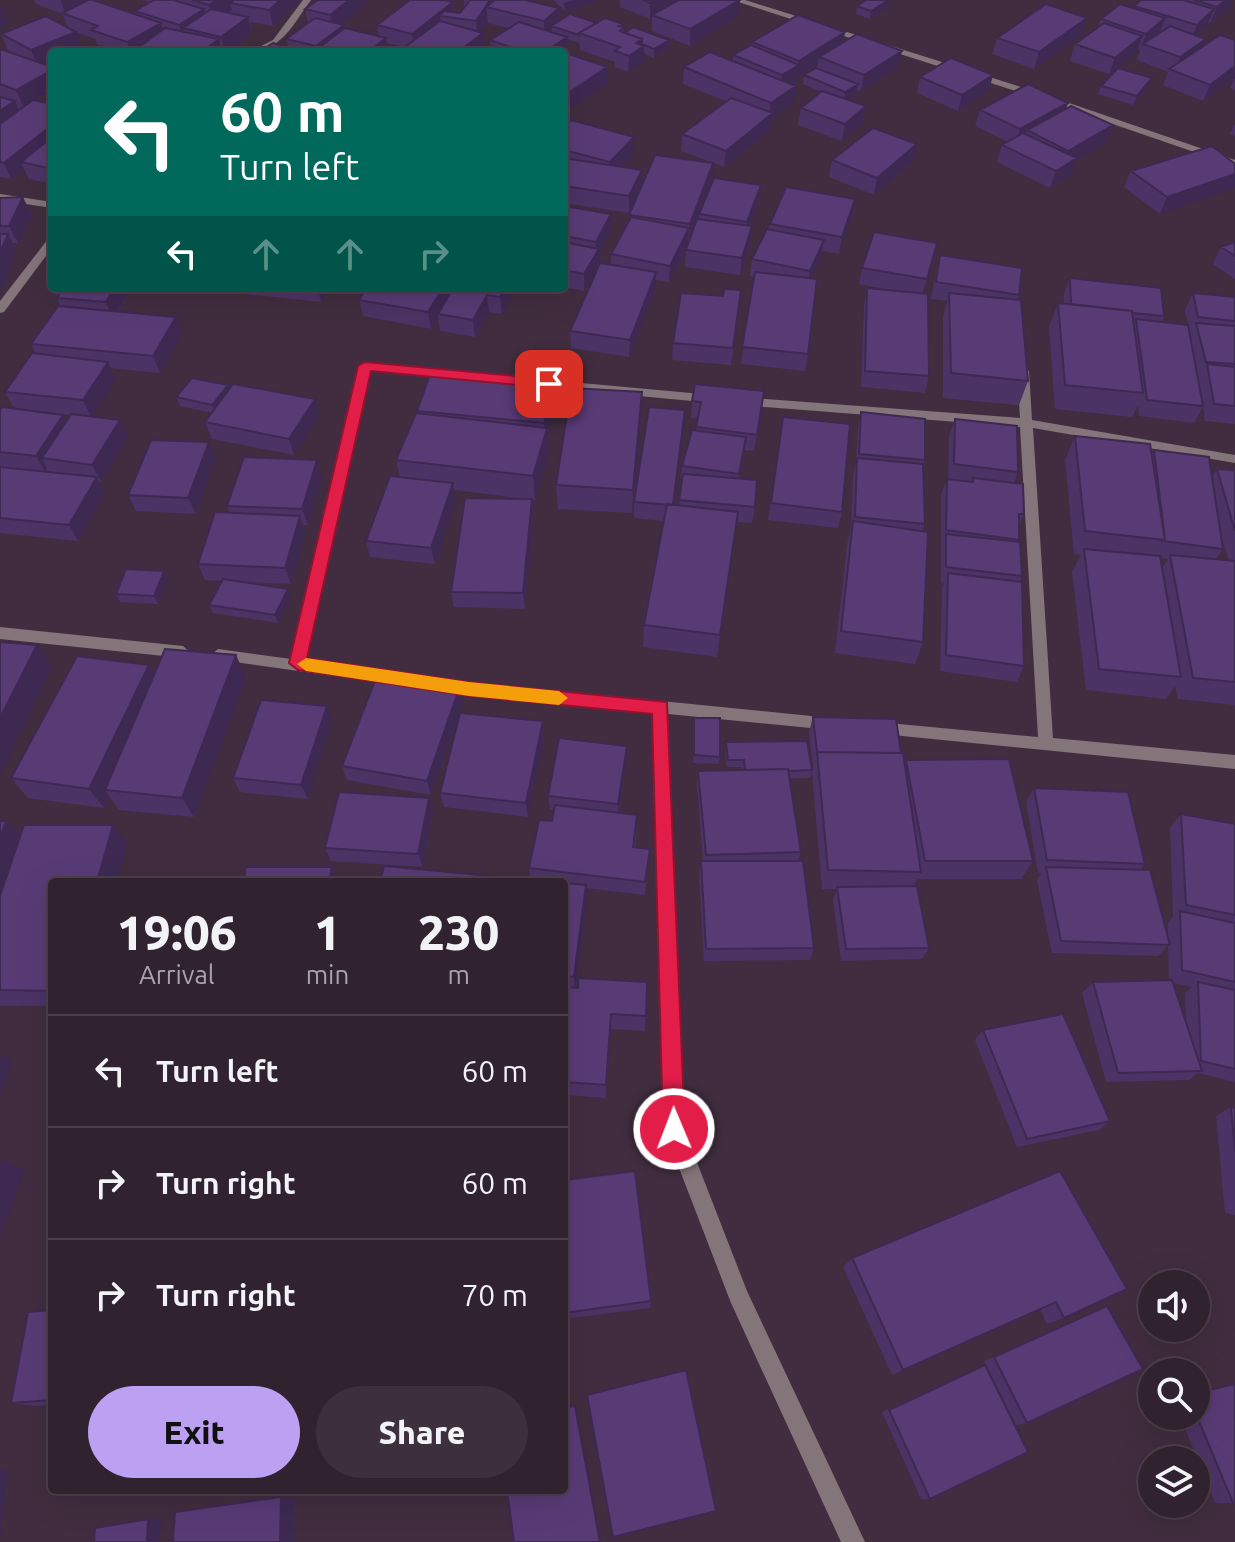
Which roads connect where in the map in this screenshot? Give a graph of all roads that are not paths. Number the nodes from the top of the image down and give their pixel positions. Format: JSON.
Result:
{"nodes":[{"id":1,"x":307,"y":0,"type":"edge"},
{"id":2,"x":736,"y":0,"type":"edge"},
{"id":3,"x":263,"y":48,"type":"edge"},
{"id":4,"x":1235,"y":163,"type":"edge"},
{"id":5,"x":0,"y":197,"type":"edge"},
{"id":6,"x":48,"y":204,"type":"edge"},
{"id":7,"x":48,"y":246,"type":"edge"},
{"id":8,"x":0,"y":309,"type":"edge"},
{"id":9,"x":1022,"y":360,"type":"edge"},
{"id":10,"x":473,"y":376,"type":"edge"},
{"id":11,"x":519,"y":381,"type":"edge"},
{"id":12,"x":1026,"y":423,"type":"junction"},
{"id":13,"x":1235,"y":459,"type":"edge"},
{"id":14,"x":0,"y":633,"type":"edge"},
{"id":15,"x":298,"y":663,"type":"junction"},
{"id":16,"x":660,"y":707,"type":"junction"},
{"id":17,"x":1046,"y":744,"type":"junction"},
{"id":18,"x":1235,"y":762,"type":"edge"},
{"id":19,"x":853,"y":1542,"type":"edge"}],
"edges":[{"from":1,"to":3,"type":"street"},
{"from":2,"to":4,"type":"street"},
{"from":5,"to":6,"type":"street"},
{"from":7,"to":8,"type":"street"},
{"from":9,"to":12,"type":"street"},
{"from":10,"to":15,"type":"street"},
{"from":11,"to":12,"type":"street"},
{"from":12,"to":13,"type":"street"},
{"from":12,"to":17,"type":"street"},
{"from":14,"to":15,"type":"street"},
{"from":15,"to":16,"type":"street"},
{"from":16,"to":17,"type":"street"},
{"from":16,"to":19,"type":"street"},
{"from":17,"to":18,"type":"street"}]}
